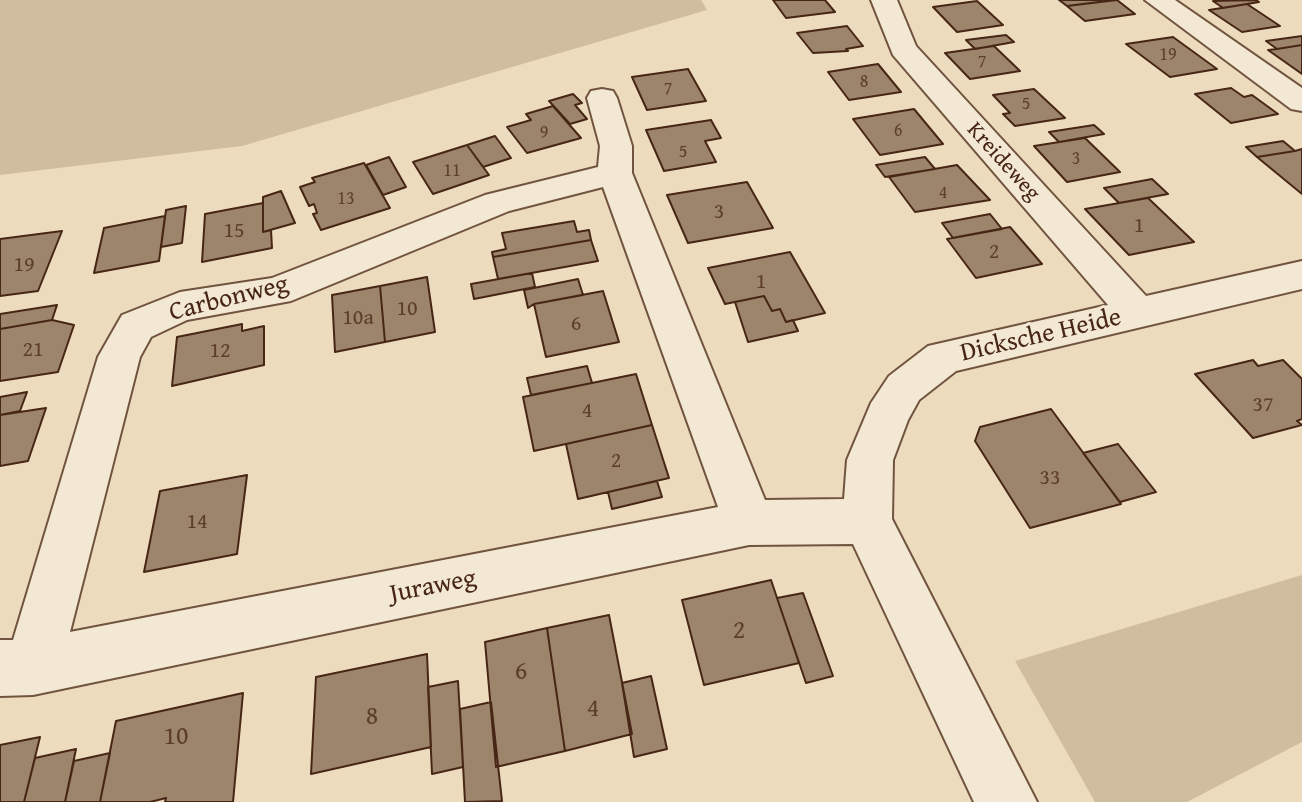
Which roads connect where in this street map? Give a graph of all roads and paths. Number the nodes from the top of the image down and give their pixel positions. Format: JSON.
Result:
{"nodes":[{"id":1,"x":884,"y":0,"type":"edge"},
{"id":2,"x":1158,"y":0,"type":"edge"},
{"id":3,"x":602,"y":98,"type":"dead end"},
{"id":4,"x":1302,"y":102,"type":"edge"},
{"id":5,"x":615,"y":173,"type":"junction"},
{"id":6,"x":1302,"y":275,"type":"edge"},
{"id":7,"x":1138,"y":313,"type":"junction"},
{"id":8,"x":867,"y":521,"type":"junction"},
{"id":9,"x":749,"y":523,"type":"junction"},
{"id":10,"x":16,"y":668,"type":"edge"},
{"id":11,"x":1006,"y":802,"type":"edge"}],
"edges":[{"from":1,"to":7,"type":"street","name":"Kreideweg"},
{"from":2,"to":4,"type":"street"},
{"from":3,"to":5,"type":"street"},
{"from":5,"to":9,"type":"street"},
{"from":5,"to":10,"type":"street","name":"Carbonweg"},
{"from":6,"to":7,"type":"street","name":"Dicksche Heide"},
{"from":7,"to":8,"type":"street","name":"Dicksche Heide"},
{"from":8,"to":9,"type":"street","name":"Juraweg"},
{"from":8,"to":11,"type":"street","name":"Dicksche Heide"},
{"from":9,"to":10,"type":"street","name":"Juraweg"}]}
